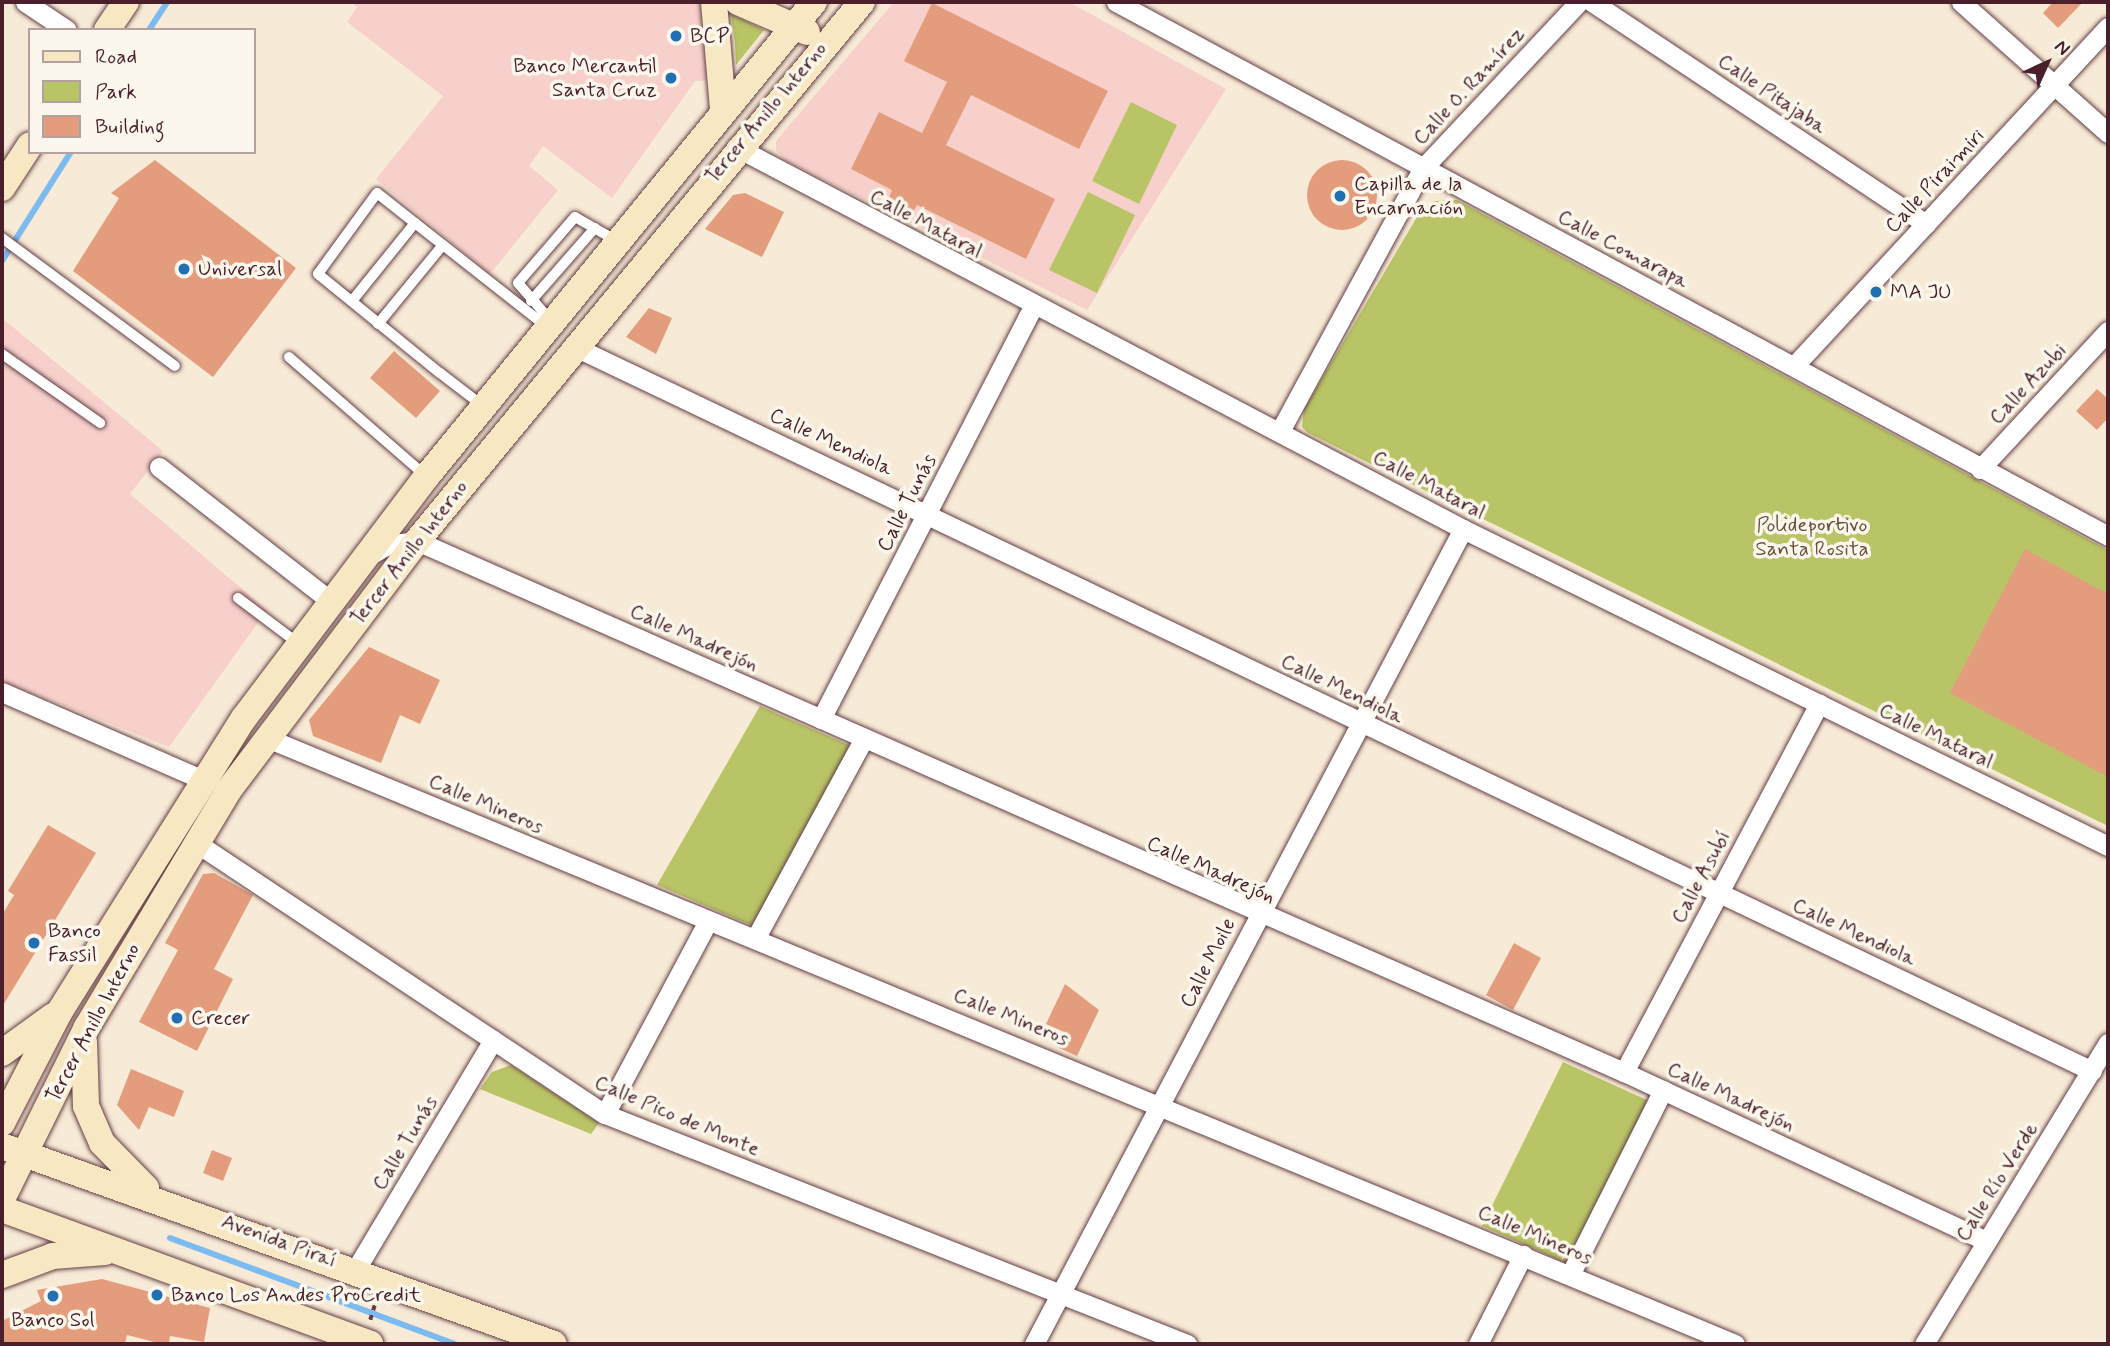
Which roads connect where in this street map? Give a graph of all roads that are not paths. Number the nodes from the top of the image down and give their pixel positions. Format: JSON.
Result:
{"nodes":[{"id":1,"x":24,"y":2,"type":"edge"},
{"id":2,"x":126,"y":2,"type":"edge"},
{"id":3,"x":714,"y":2,"type":"edge"},
{"id":4,"x":738,"y":2,"type":"edge"},
{"id":5,"x":814,"y":2,"type":"edge"},
{"id":6,"x":827,"y":2,"type":"edge"},
{"id":7,"x":862,"y":2,"type":"edge"},
{"id":8,"x":1116,"y":2,"type":"edge"},
{"id":9,"x":1580,"y":2,"type":"edge"},
{"id":10,"x":1592,"y":2,"type":"edge"},
{"id":11,"x":1961,"y":2,"type":"edge"},
{"id":12,"x":793,"y":27,"type":"junction"},
{"id":13,"x":2108,"y":27,"type":"edge"},
{"id":14,"x":64,"y":28,"type":"edge"},
{"id":15,"x":108,"y":28,"type":"edge"},
{"id":16,"x":836,"y":32,"type":"junction"},
{"id":17,"x":2054,"y":86,"type":"junction"},
{"id":18,"x":723,"y":109,"type":"junction"},
{"id":19,"x":2108,"y":133,"type":"edge"},
{"id":20,"x":736,"y":147,"type":"junction"},
{"id":21,"x":28,"y":148,"type":"edge"},
{"id":22,"x":1423,"y":168,"type":"junction"},
{"id":23,"x":2,"y":188,"type":"edge"},
{"id":24,"x":415,"y":223,"type":"junction"},
{"id":25,"x":1926,"y":224,"type":"junction"},
{"id":26,"x":606,"y":234,"type":"junction"},
{"id":27,"x":2,"y":238,"type":"edge"},
{"id":28,"x":443,"y":245,"type":"junction"},
{"id":29,"x":531,"y":300,"type":"junction"},
{"id":30,"x":352,"y":301,"type":"junction"},
{"id":31,"x":1032,"y":307,"type":"junction"},
{"id":32,"x":378,"y":324,"type":"junction"},
{"id":33,"x":550,"y":325,"type":"junction"},
{"id":34,"x":2108,"y":331,"type":"edge"},
{"id":35,"x":573,"y":346,"type":"junction"},
{"id":36,"x":2,"y":354,"type":"edge"},
{"id":37,"x":289,"y":357,"type":"dead end"},
{"id":38,"x":175,"y":366,"type":"dead end"},
{"id":39,"x":1794,"y":366,"type":"junction"},
{"id":40,"x":484,"y":406,"type":"junction"},
{"id":41,"x":100,"y":423,"type":"dead end"},
{"id":42,"x":1280,"y":430,"type":"junction"},
{"id":43,"x":159,"y":467,"type":"dead end"},
{"id":44,"x":1980,"y":469,"type":"junction"},
{"id":45,"x":427,"y":476,"type":"junction"},
{"id":46,"x":927,"y":513,"type":"junction"},
{"id":47,"x":1463,"y":529,"type":"junction"},
{"id":48,"x":2108,"y":536,"type":"edge"},
{"id":49,"x":416,"y":541,"type":"junction"},
{"id":50,"x":360,"y":563,"type":"junction"},
{"id":51,"x":238,"y":598,"type":"dead end"},
{"id":52,"x":332,"y":602,"type":"junction"},
{"id":53,"x":299,"y":645,"type":"junction"},
{"id":54,"x":2,"y":692,"type":"edge"},
{"id":55,"x":1819,"y":703,"type":"junction"},
{"id":56,"x":244,"y":718,"type":"junction"},
{"id":57,"x":821,"y":719,"type":"junction"},
{"id":58,"x":1362,"y":724,"type":"junction"},
{"id":59,"x":267,"y":738,"type":"junction"},
{"id":60,"x":864,"y":738,"type":"junction"},
{"id":61,"x":201,"y":779,"type":"junction"},
{"id":62,"x":228,"y":791,"type":"junction"},
{"id":63,"x":195,"y":842,"type":"junction"},
{"id":64,"x":2108,"y":846,"type":"edge"},
{"id":65,"x":1719,"y":893,"type":"junction"},
{"id":66,"x":1258,"y":916,"type":"junction"},
{"id":67,"x":708,"y":921,"type":"junction"},
{"id":68,"x":755,"y":939,"type":"junction"},
{"id":69,"x":60,"y":1011,"type":"junction"},
{"id":70,"x":87,"y":1027,"type":"junction"},
{"id":71,"x":493,"y":1040,"type":"junction"},
{"id":72,"x":2108,"y":1043,"type":"edge"},
{"id":73,"x":2,"y":1053,"type":"edge"},
{"id":74,"x":2092,"y":1071,"type":"junction"},
{"id":75,"x":1624,"y":1072,"type":"junction"},
{"id":76,"x":1663,"y":1090,"type":"junction"},
{"id":77,"x":1162,"y":1102,"type":"junction"},
{"id":78,"x":605,"y":1114,"type":"junction"},
{"id":79,"x":2,"y":1123,"type":"edge"},
{"id":80,"x":13,"y":1150,"type":"edge"},
{"id":81,"x":160,"y":1198,"type":"junction"},
{"id":82,"x":2,"y":1199,"type":"edge"},
{"id":83,"x":2,"y":1209,"type":"edge"},
{"id":84,"x":1987,"y":1241,"type":"junction"},
{"id":85,"x":120,"y":1252,"type":"junction"},
{"id":86,"x":1523,"y":1255,"type":"junction"},
{"id":87,"x":356,"y":1269,"type":"junction"},
{"id":88,"x":2,"y":1275,"type":"edge"},
{"id":89,"x":1570,"y":1275,"type":"junction"},
{"id":90,"x":1059,"y":1296,"type":"junction"},
{"id":91,"x":369,"y":1334,"type":"edge"},
{"id":92,"x":554,"y":1344,"type":"edge"},
{"id":93,"x":1034,"y":1344,"type":"edge"},
{"id":94,"x":1187,"y":1344,"type":"edge"},
{"id":95,"x":1478,"y":1344,"type":"edge"},
{"id":96,"x":1735,"y":1344,"type":"edge"},
{"id":97,"x":1924,"y":1344,"type":"edge"}],
"edges":[{"from":1,"to":14,"type":"street"},
{"from":2,"to":15,"type":"main road"},
{"from":3,"to":18,"type":"main road"},
{"from":4,"to":12,"type":"main road"},
{"from":5,"to":12,"type":"main road","name":"Tercer Anillo Interno"},
{"from":6,"to":16,"type":"main road"},
{"from":7,"to":16,"type":"main road","name":"Tercer Anillo Interno"},
{"from":8,"to":22,"type":"street","name":"Calle Comarapa"},
{"from":9,"to":22,"type":"street","name":"Calle O. Ramírez"},
{"from":10,"to":25,"type":"street","name":"Calle Pitajaba"},
{"from":11,"to":17,"type":"street"},
{"from":12,"to":16,"type":"main road"},
{"from":12,"to":18,"type":"main road","name":"Tercer Anillo Interno"},
{"from":13,"to":17,"type":"street","name":"Calle Piraimiri"},
{"from":16,"to":20,"type":"main road","name":"Tercer Anillo Interno"},
{"from":17,"to":19,"type":"street"},
{"from":17,"to":25,"type":"street","name":"Calle Piraimiri"},
{"from":18,"to":26,"type":"main road","name":"Tercer Anillo Interno"},
{"from":20,"to":31,"type":"street","name":"Calle Mataral"},
{"from":20,"to":35,"type":"main road","name":"Tercer Anillo Interno"},
{"from":21,"to":23,"type":"main road"},
{"from":22,"to":39,"type":"street","name":"Calle Comarapa"},
{"from":22,"to":42,"type":"street","name":"Calle O. Ramírez"},
{"from":24,"to":28,"type":"lane"},
{"from":24,"to":30,"type":"lane"},
{"from":24,"to":30,"type":"lane"},
{"from":25,"to":39,"type":"street","name":"Calle Piraimiri"},
{"from":26,"to":29,"type":"lane"},
{"from":26,"to":29,"type":"lane"},
{"from":26,"to":33,"type":"main road","name":"Tercer Anillo Interno"},
{"from":27,"to":38,"type":"lane"},
{"from":28,"to":32,"type":"lane"},
{"from":28,"to":33,"type":"lane"},
{"from":29,"to":33,"type":"lane"},
{"from":30,"to":32,"type":"lane"},
{"from":31,"to":42,"type":"street","name":"Calle Mataral"},
{"from":31,"to":46,"type":"street","name":"Calle Tunás"},
{"from":32,"to":40,"type":"lane"},
{"from":33,"to":40,"type":"main road","name":"Tercer Anillo Interno"},
{"from":34,"to":44,"type":"street","name":"Calle Azubi"},
{"from":35,"to":46,"type":"street","name":"Calle Mendiola"},
{"from":35,"to":49,"type":"main road","name":"Tercer Anillo Interno"},
{"from":36,"to":41,"type":"lane"},
{"from":37,"to":45,"type":"lane"},
{"from":39,"to":44,"type":"street","name":"Calle Comarapa"},
{"from":40,"to":45,"type":"main road","name":"Tercer Anillo Interno"},
{"from":42,"to":47,"type":"street","name":"Calle Mataral"},
{"from":43,"to":52,"type":"street"},
{"from":44,"to":48,"type":"street","name":"Calle Comarapa"},
{"from":45,"to":49,"type":"street"},
{"from":45,"to":50,"type":"main road","name":"Tercer Anillo Interno"},
{"from":46,"to":57,"type":"street","name":"Calle Tunás"},
{"from":46,"to":58,"type":"street","name":"Calle Mendiola"},
{"from":47,"to":55,"type":"street","name":"Calle Mataral"},
{"from":47,"to":58,"type":"street","name":"Calle Moile"},
{"from":49,"to":50,"type":"street"},
{"from":49,"to":57,"type":"street","name":"Calle Madrejón"},
{"from":49,"to":59,"type":"main road","name":"Tercer Anillo Interno"},
{"from":50,"to":52,"type":"main road","name":"Tercer Anillo Interno"},
{"from":51,"to":53,"type":"lane"},
{"from":52,"to":53,"type":"main road","name":"Tercer Anillo Interno"},
{"from":53,"to":56,"type":"main road","name":"Tercer Anillo Interno"},
{"from":54,"to":61,"type":"street"},
{"from":55,"to":64,"type":"street","name":"Calle Mataral"},
{"from":55,"to":65,"type":"street","name":"Calle Asubí"},
{"from":56,"to":61,"type":"main road","name":"Tercer Anillo Interno"},
{"from":56,"to":62,"type":"main road"},
{"from":57,"to":60,"type":"street","name":"Calle Madrejón"},
{"from":58,"to":65,"type":"street","name":"Calle Mendiola"},
{"from":58,"to":66,"type":"street","name":"Calle Moile"},
{"from":59,"to":62,"type":"main road","name":"Tercer Anillo Interno"},
{"from":59,"to":67,"type":"street","name":"Calle Mineros"},
{"from":60,"to":66,"type":"street","name":"Calle Madrejón"},
{"from":60,"to":68,"type":"street"},
{"from":61,"to":69,"type":"main road","name":"Tercer Anillo Interno"},
{"from":62,"to":63,"type":"main road","name":"Tercer Anillo Interno"},
{"from":63,"to":70,"type":"main road","name":"Tercer Anillo Interno"},
{"from":63,"to":71,"type":"street","name":"Calle Pico de Monte"},
{"from":65,"to":74,"type":"street","name":"Calle Mendiola"},
{"from":65,"to":75,"type":"street","name":"Calle Asubí"},
{"from":66,"to":75,"type":"street","name":"Calle Madrejón"},
{"from":66,"to":77,"type":"street","name":"Calle Moile"},
{"from":67,"to":68,"type":"street","name":"Calle Mineros"},
{"from":67,"to":78,"type":"street"},
{"from":68,"to":77,"type":"street","name":"Calle Mineros"},
{"from":69,"to":73,"type":"main road"},
{"from":69,"to":79,"type":"main road","name":"Tercer Anillo Interno"},
{"from":70,"to":80,"type":"main road","name":"Tercer Anillo Interno"},
{"from":70,"to":81,"type":"main road"},
{"from":71,"to":78,"type":"street","name":"Calle Pico de Monte"},
{"from":71,"to":87,"type":"street","name":"Calle Tunás"},
{"from":72,"to":74,"type":"street","name":"Calle Río Verde"},
{"from":74,"to":84,"type":"street","name":"Calle Río Verde"},
{"from":75,"to":76,"type":"street","name":"Calle Madrejón"},
{"from":76,"to":84,"type":"street","name":"Calle Madrejón"},
{"from":76,"to":89,"type":"street"},
{"from":77,"to":86,"type":"street","name":"Calle Mineros"},
{"from":77,"to":90,"type":"street","name":"Calle Moile"},
{"from":78,"to":90,"type":"street","name":"Calle Pico de Monte"},
{"from":80,"to":81,"type":"main road","name":"Avenida Piraí"},
{"from":80,"to":82,"type":"main road","name":"Tercer Anillo Interno"},
{"from":81,"to":87,"type":"main road","name":"Avenida Piraí"},
{"from":83,"to":85,"type":"main road"},
{"from":84,"to":97,"type":"street","name":"Calle Río Verde"},
{"from":85,"to":88,"type":"main road"},
{"from":85,"to":91,"type":"main road"},
{"from":86,"to":89,"type":"street","name":"Calle Mineros"},
{"from":86,"to":95,"type":"street"},
{"from":87,"to":92,"type":"main road","name":"Avenida Piraí"},
{"from":89,"to":96,"type":"street","name":"Calle Mineros"},
{"from":90,"to":93,"type":"street","name":"Calle Moile"},
{"from":90,"to":94,"type":"street","name":"Calle Pico de Monte"}]}
